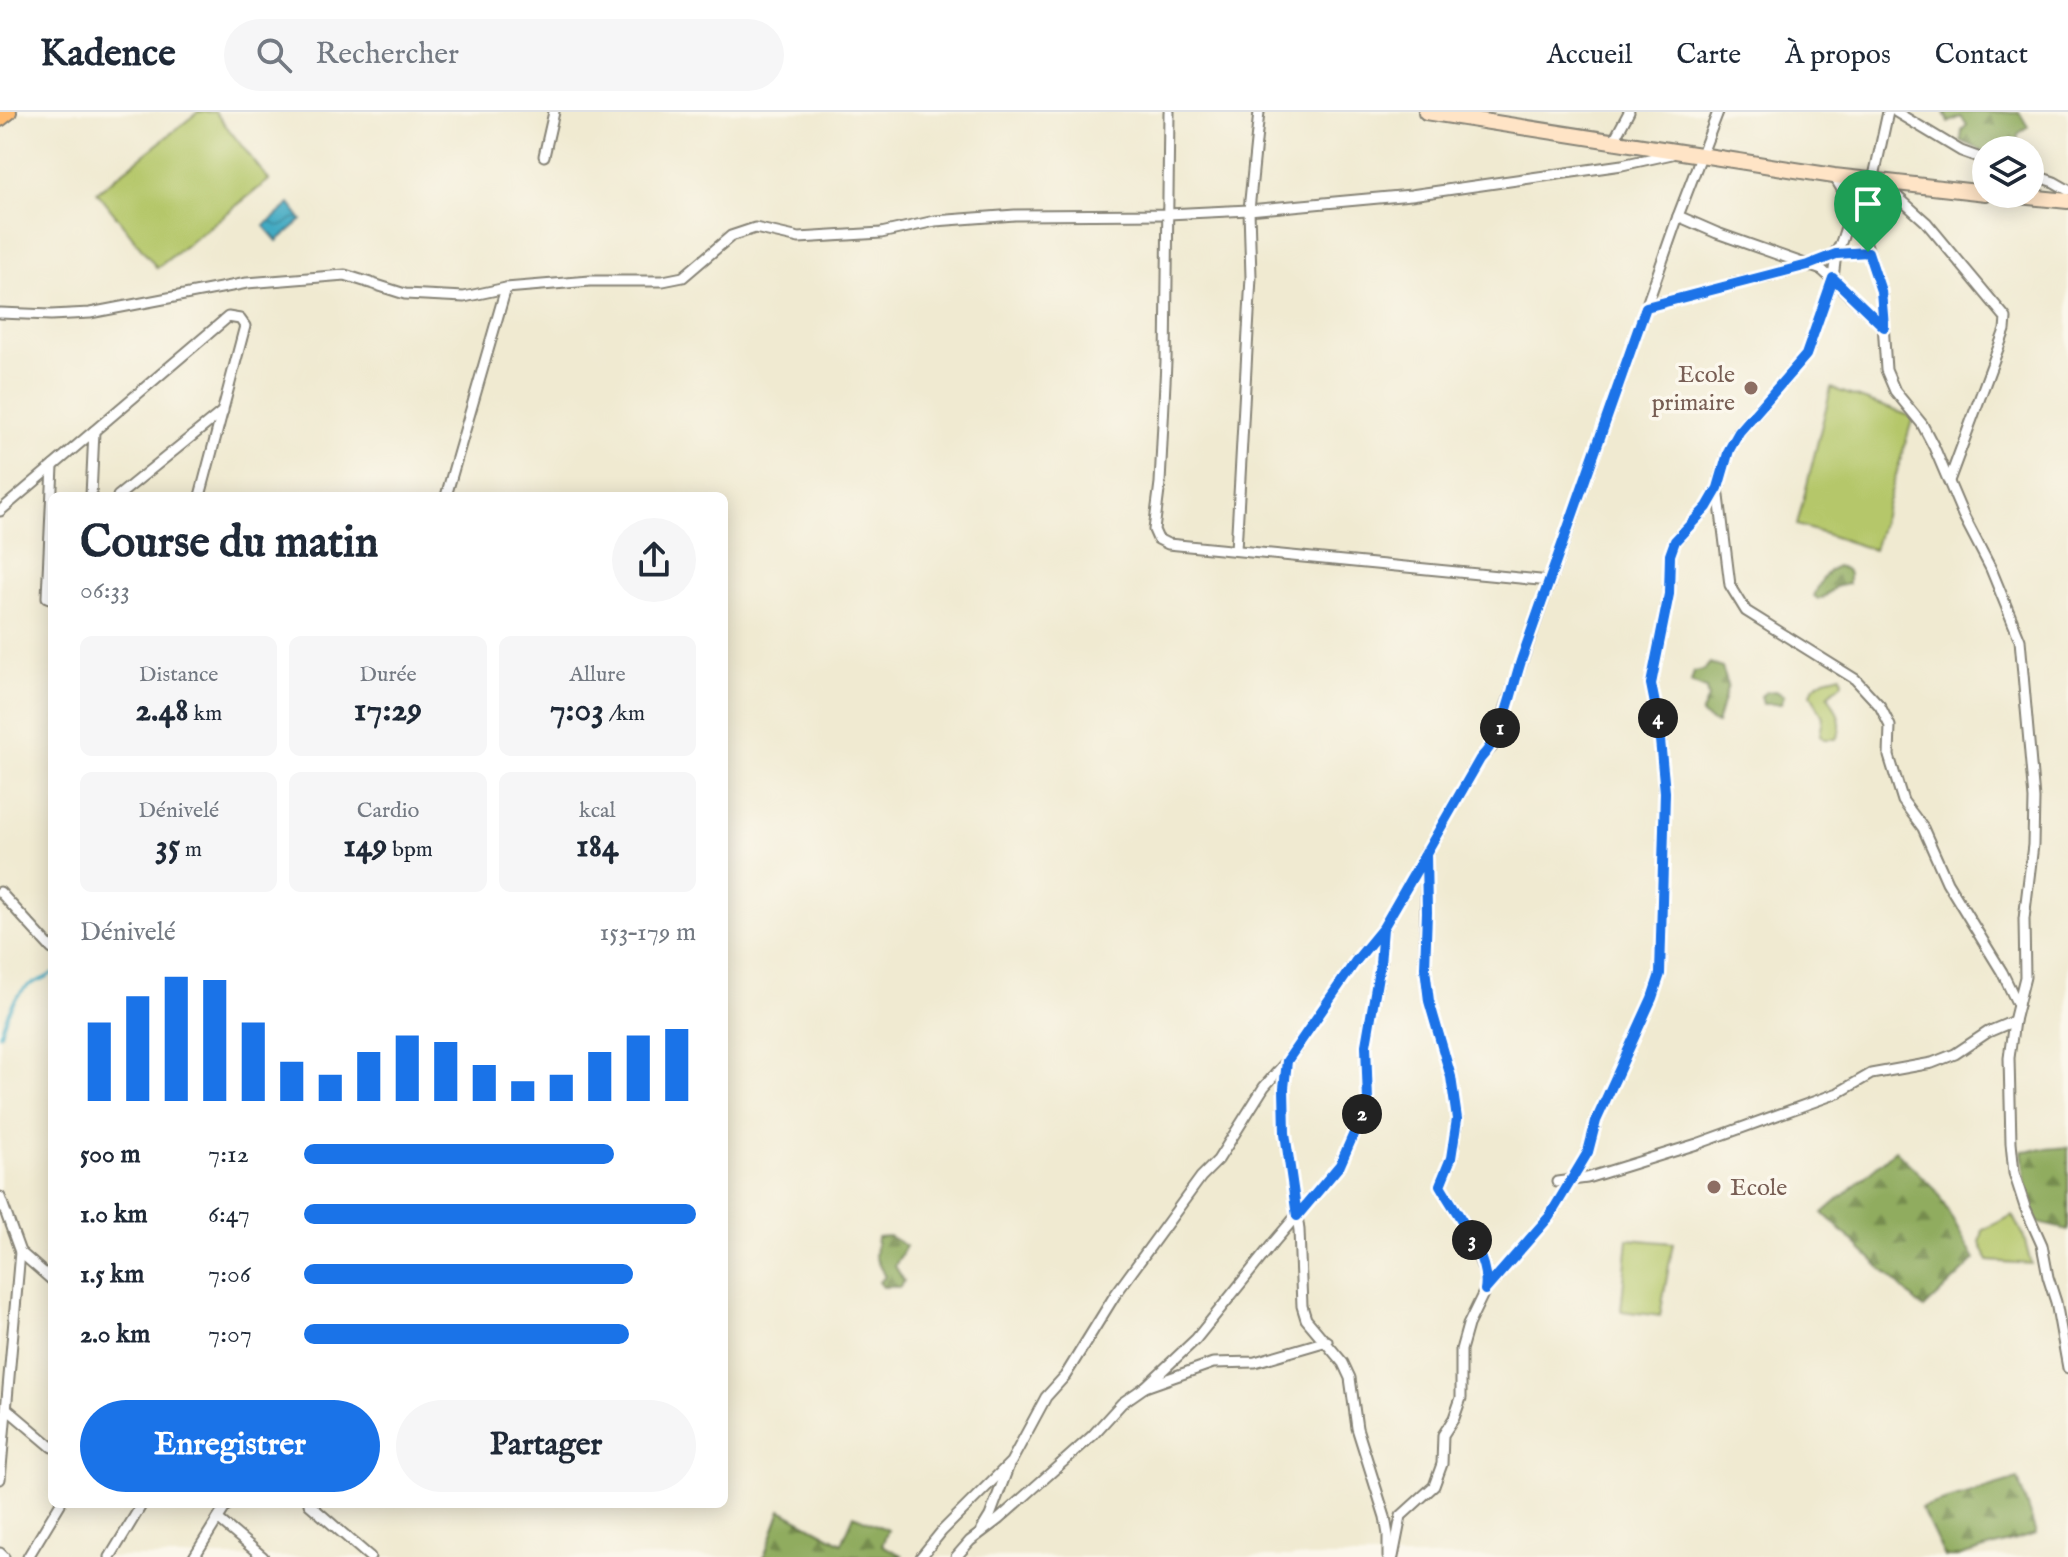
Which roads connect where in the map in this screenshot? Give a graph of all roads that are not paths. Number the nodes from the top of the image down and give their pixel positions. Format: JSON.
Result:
{"nodes":[{"id":1,"x":9,"y":112,"type":"edge"},
{"id":2,"x":554,"y":112,"type":"edge"},
{"id":3,"x":1169,"y":112,"type":"edge"},
{"id":4,"x":1259,"y":112,"type":"edge"},
{"id":5,"x":1426,"y":112,"type":"edge"},
{"id":6,"x":1629,"y":112,"type":"edge"},
{"id":7,"x":1718,"y":112,"type":"edge"},
{"id":8,"x":1888,"y":112,"type":"edge"},
{"id":9,"x":1896,"y":112,"type":"edge"},
{"id":10,"x":0,"y":118,"type":"edge"},
{"id":11,"x":1613,"y":142,"type":"junction"},
{"id":12,"x":1684,"y":151,"type":"junction"},
{"id":13,"x":1701,"y":154,"type":"junction"},
{"id":14,"x":1972,"y":155,"type":"edge"},
{"id":15,"x":544,"y":156,"type":"dead end"},
{"id":16,"x":1834,"y":176,"type":"junction"},
{"id":17,"x":2044,"y":179,"type":"edge"},
{"id":18,"x":1873,"y":181,"type":"junction"},
{"id":19,"x":1896,"y":187,"type":"junction"},
{"id":20,"x":2068,"y":190,"type":"edge"},
{"id":21,"x":1972,"y":192,"type":"edge"},
{"id":22,"x":2044,"y":199,"type":"edge"},
{"id":23,"x":2068,"y":201,"type":"edge"},
{"id":24,"x":1249,"y":210,"type":"junction"},
{"id":25,"x":1855,"y":211,"type":"junction"},
{"id":26,"x":1168,"y":214,"type":"junction"},
{"id":27,"x":1678,"y":216,"type":"junction"},
{"id":28,"x":1868,"y":252,"type":"junction"},
{"id":29,"x":1836,"y":254,"type":"junction"},
{"id":30,"x":1808,"y":265,"type":"junction"},
{"id":31,"x":1833,"y":278,"type":"junction"},
{"id":32,"x":506,"y":288,"type":"junction"},
{"id":33,"x":1646,"y":307,"type":"junction"},
{"id":34,"x":0,"y":313,"type":"edge"},
{"id":35,"x":1884,"y":327,"type":"junction"},
{"id":36,"x":223,"y":411,"type":"junction"},
{"id":37,"x":94,"y":431,"type":"junction"},
{"id":38,"x":53,"y":466,"type":"junction"},
{"id":39,"x":1948,"y":483,"type":"junction"},
{"id":40,"x":1718,"y":488,"type":"junction"},
{"id":41,"x":52,"y":492,"type":"edge"},
{"id":42,"x":91,"y":492,"type":"edge"},
{"id":43,"x":123,"y":492,"type":"edge"},
{"id":44,"x":201,"y":492,"type":"edge"},
{"id":45,"x":447,"y":492,"type":"edge"},
{"id":46,"x":0,"y":511,"type":"edge"},
{"id":47,"x":1236,"y":550,"type":"junction"},
{"id":48,"x":48,"y":575,"type":"edge"},
{"id":49,"x":1550,"y":581,"type":"junction"},
{"id":50,"x":48,"y":597,"type":"edge"},
{"id":51,"x":1426,"y":854,"type":"junction"},
{"id":52,"x":0,"y":892,"type":"edge"},
{"id":53,"x":1383,"y":928,"type":"junction"},
{"id":54,"x":48,"y":945,"type":"edge"},
{"id":55,"x":2018,"y":1005,"type":"junction"},
{"id":56,"x":2014,"y":1021,"type":"junction"},
{"id":57,"x":1287,"y":1061,"type":"junction"},
{"id":58,"x":1571,"y":1179,"type":"junction"},
{"id":59,"x":1557,"y":1182,"type":"dead end"},
{"id":60,"x":0,"y":1197,"type":"edge"},
{"id":61,"x":1297,"y":1216,"type":"junction"},
{"id":62,"x":20,"y":1252,"type":"junction"},
{"id":63,"x":48,"y":1276,"type":"edge"},
{"id":64,"x":1485,"y":1290,"type":"junction"},
{"id":65,"x":1327,"y":1341,"type":"junction"},
{"id":66,"x":2068,"y":1368,"type":"edge"},
{"id":67,"x":1145,"y":1387,"type":"junction"},
{"id":68,"x":6,"y":1408,"type":"junction"},
{"id":69,"x":48,"y":1444,"type":"edge"},
{"id":70,"x":1011,"y":1462,"type":"junction"},
{"id":71,"x":0,"y":1479,"type":"edge"},
{"id":72,"x":58,"y":1508,"type":"edge"},
{"id":73,"x":140,"y":1508,"type":"edge"},
{"id":74,"x":225,"y":1508,"type":"edge"},
{"id":75,"x":314,"y":1508,"type":"edge"},
{"id":76,"x":218,"y":1519,"type":"junction"},
{"id":77,"x":979,"y":1534,"type":"junction"},
{"id":78,"x":28,"y":1557,"type":"edge"},
{"id":79,"x":110,"y":1557,"type":"edge"},
{"id":80,"x":194,"y":1557,"type":"edge"},
{"id":81,"x":263,"y":1557,"type":"edge"},
{"id":82,"x":370,"y":1557,"type":"edge"},
{"id":83,"x":921,"y":1557,"type":"edge"},
{"id":84,"x":956,"y":1557,"type":"edge"},
{"id":85,"x":1390,"y":1557,"type":"edge"}],
"edges":[{"from":1,"to":10,"type":"main road"},
{"from":2,"to":15,"type":"street"},
{"from":3,"to":26,"type":"street"},
{"from":4,"to":24,"type":"street"},
{"from":5,"to":11,"type":"main road"},
{"from":6,"to":11,"type":"street"},
{"from":7,"to":13,"type":"street"},
{"from":8,"to":18,"type":"street"},
{"from":9,"to":14,"type":"street"},
{"from":11,"to":12,"type":"main road"},
{"from":12,"to":13,"type":"main road"},
{"from":12,"to":24,"type":"street"},
{"from":13,"to":16,"type":"main road"},
{"from":13,"to":27,"type":"street"},
{"from":16,"to":18,"type":"main road"},
{"from":16,"to":25,"type":"street"},
{"from":17,"to":20,"type":"street"},
{"from":18,"to":19,"type":"main road"},
{"from":19,"to":21,"type":"main road"},
{"from":19,"to":25,"type":"street"},
{"from":19,"to":39,"type":"street"},
{"from":22,"to":23,"type":"main road"},
{"from":24,"to":26,"type":"street"},
{"from":24,"to":47,"type":"street"},
{"from":25,"to":28,"type":"street"},
{"from":25,"to":29,"type":"street"},
{"from":26,"to":32,"type":"street"},
{"from":26,"to":47,"type":"street"},
{"from":27,"to":30,"type":"street"},
{"from":27,"to":33,"type":"street"},
{"from":28,"to":29,"type":"street"},
{"from":28,"to":35,"type":"street"},
{"from":29,"to":30,"type":"street"},
{"from":29,"to":31,"type":"street"},
{"from":30,"to":31,"type":"street"},
{"from":30,"to":33,"type":"street"},
{"from":31,"to":35,"type":"street"},
{"from":31,"to":40,"type":"street"},
{"from":32,"to":34,"type":"street"},
{"from":32,"to":45,"type":"street"},
{"from":33,"to":49,"type":"street"},
{"from":35,"to":39,"type":"street"},
{"from":36,"to":37,"type":"street"},
{"from":36,"to":43,"type":"street"},
{"from":36,"to":44,"type":"street"},
{"from":37,"to":38,"type":"street"},
{"from":37,"to":42,"type":"street"},
{"from":38,"to":41,"type":"street"},
{"from":38,"to":46,"type":"street"},
{"from":39,"to":55,"type":"street"},
{"from":40,"to":55,"type":"street"},
{"from":40,"to":58,"type":"street"},
{"from":47,"to":49,"type":"street"},
{"from":48,"to":50,"type":"street"},
{"from":49,"to":51,"type":"street"},
{"from":51,"to":53,"type":"street"},
{"from":51,"to":64,"type":"street"},
{"from":52,"to":54,"type":"street"},
{"from":53,"to":57,"type":"street"},
{"from":53,"to":61,"type":"street"},
{"from":55,"to":56,"type":"street"},
{"from":56,"to":58,"type":"street"},
{"from":56,"to":66,"type":"street"},
{"from":57,"to":61,"type":"street"},
{"from":57,"to":70,"type":"street"},
{"from":58,"to":59,"type":"street"},
{"from":58,"to":64,"type":"street"},
{"from":60,"to":62,"type":"street"},
{"from":61,"to":65,"type":"street"},
{"from":61,"to":67,"type":"street"},
{"from":62,"to":63,"type":"street"},
{"from":62,"to":68,"type":"street"},
{"from":64,"to":85,"type":"street"},
{"from":65,"to":67,"type":"street"},
{"from":65,"to":85,"type":"street"},
{"from":67,"to":77,"type":"street"},
{"from":68,"to":69,"type":"street"},
{"from":68,"to":71,"type":"street"},
{"from":70,"to":77,"type":"street"},
{"from":70,"to":83,"type":"street"},
{"from":72,"to":78,"type":"street"},
{"from":73,"to":79,"type":"street"},
{"from":74,"to":76,"type":"street"},
{"from":75,"to":82,"type":"street"},
{"from":76,"to":80,"type":"street"},
{"from":76,"to":81,"type":"street"},
{"from":77,"to":84,"type":"street"}]}
